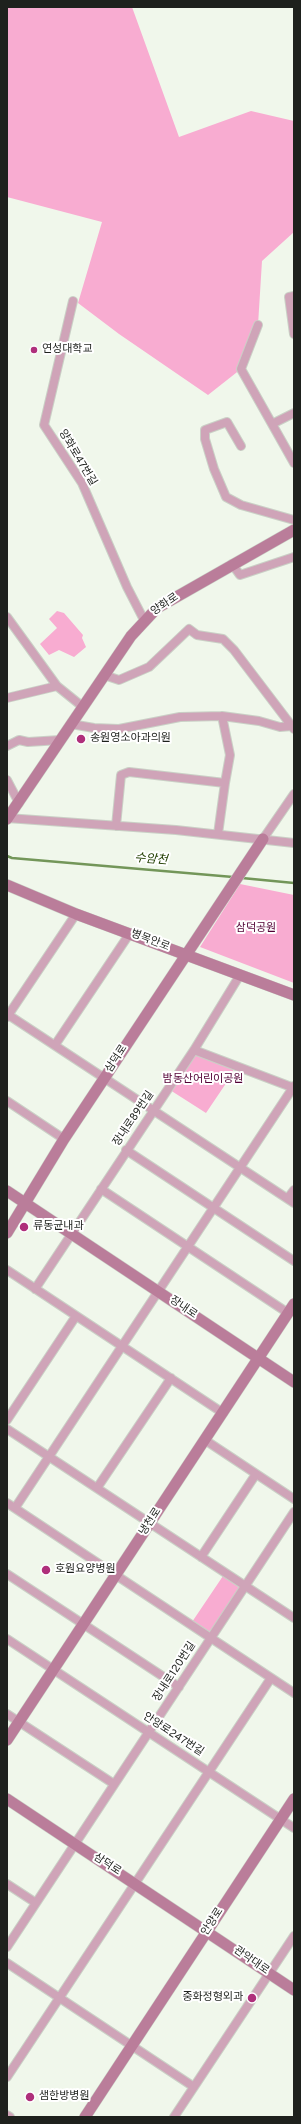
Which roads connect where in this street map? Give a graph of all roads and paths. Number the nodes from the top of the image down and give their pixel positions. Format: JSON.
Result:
{"nodes":[{"id":1,"x":294,"y":296,"type":"edge"},
{"id":2,"x":73,"y":301,"type":"dead end"},
{"id":3,"x":258,"y":325,"type":"dead end"},
{"id":4,"x":294,"y":334,"type":"edge"},
{"id":5,"x":294,"y":413,"type":"edge"},
{"id":6,"x":272,"y":424,"type":"junction"},
{"id":7,"x":241,"y":446,"type":"dead end"},
{"id":8,"x":294,"y":463,"type":"edge"},
{"id":9,"x":294,"y":520,"type":"edge"},
{"id":10,"x":294,"y":530,"type":"edge"},
{"id":11,"x":294,"y":557,"type":"edge"},
{"id":12,"x":232,"y":564,"type":"junction"},
{"id":13,"x":7,"y":617,"type":"edge"},
{"id":14,"x":144,"y":620,"type":"junction"},
{"id":15,"x":104,"y":676,"type":"junction"},
{"id":16,"x":57,"y":686,"type":"junction"},
{"id":17,"x":7,"y":698,"type":"edge"},
{"id":18,"x":83,"y":707,"type":"junction"},
{"id":19,"x":222,"y":716,"type":"junction"},
{"id":20,"x":71,"y":724,"type":"junction"},
{"id":21,"x":293,"y":728,"type":"edge"},
{"id":22,"x":60,"y":740,"type":"junction"},
{"id":23,"x":7,"y":746,"type":"edge"},
{"id":24,"x":7,"y":780,"type":"edge"},
{"id":25,"x":225,"y":783,"type":"junction"},
{"id":26,"x":294,"y":794,"type":"edge"},
{"id":27,"x":19,"y":803,"type":"junction"},
{"id":28,"x":7,"y":819,"type":"edge"},
{"id":29,"x":116,"y":826,"type":"junction"},
{"id":30,"x":218,"y":834,"type":"junction"},
{"id":31,"x":263,"y":839,"type":"junction"},
{"id":32,"x":294,"y":843,"type":"edge"},
{"id":33,"x":7,"y":885,"type":"edge"},
{"id":34,"x":76,"y":914,"type":"junction"},
{"id":35,"x":130,"y":933,"type":"junction"},
{"id":36,"x":186,"y":954,"type":"junction"},
{"id":37,"x":240,"y":975,"type":"junction"},
{"id":38,"x":294,"y":995,"type":"edge"},
{"id":39,"x":8,"y":1015,"type":"edge"},
{"id":40,"x":55,"y":1045,"type":"junction"},
{"id":41,"x":194,"y":1050,"type":"junction"},
{"id":42,"x":105,"y":1077,"type":"junction"},
{"id":43,"x":294,"y":1087,"type":"edge"},
{"id":44,"x":7,"y":1101,"type":"edge"},
{"id":45,"x":153,"y":1110,"type":"junction"},
{"id":46,"x":64,"y":1139,"type":"junction"},
{"id":47,"x":126,"y":1150,"type":"junction"},
{"id":48,"x":240,"y":1167,"type":"junction"},
{"id":49,"x":101,"y":1189,"type":"junction"},
{"id":50,"x":294,"y":1190,"type":"edge"},
{"id":51,"x":7,"y":1191,"type":"edge"},
{"id":52,"x":291,"y":1200,"type":"edge"},
{"id":53,"x":24,"y":1203,"type":"junction"},
{"id":54,"x":214,"y":1209,"type":"junction"},
{"id":55,"x":7,"y":1233,"type":"edge"},
{"id":56,"x":72,"y":1234,"type":"junction"},
{"id":57,"x":188,"y":1247,"type":"junction"},
{"id":58,"x":294,"y":1261,"type":"edge"},
{"id":59,"x":7,"y":1270,"type":"edge"},
{"id":60,"x":35,"y":1289,"type":"junction"},
{"id":61,"x":159,"y":1291,"type":"junction"},
{"id":62,"x":291,"y":1308,"type":"edge"},
{"id":63,"x":76,"y":1316,"type":"junction"},
{"id":64,"x":122,"y":1346,"type":"junction"},
{"id":65,"x":259,"y":1358,"type":"junction"},
{"id":66,"x":171,"y":1378,"type":"junction"},
{"id":67,"x":294,"y":1382,"type":"edge"},
{"id":68,"x":223,"y":1413,"type":"junction"},
{"id":69,"x":7,"y":1420,"type":"edge"},
{"id":70,"x":7,"y":1429,"type":"edge"},
{"id":71,"x":205,"y":1440,"type":"junction"},
{"id":72,"x":50,"y":1457,"type":"junction"},
{"id":73,"x":256,"y":1474,"type":"junction"},
{"id":74,"x":97,"y":1488,"type":"junction"},
{"id":75,"x":294,"y":1499,"type":"edge"},
{"id":76,"x":7,"y":1503,"type":"edge"},
{"id":77,"x":15,"y":1508,"type":"junction"},
{"id":78,"x":294,"y":1512,"type":"edge"},
{"id":79,"x":150,"y":1523,"type":"junction"},
{"id":80,"x":201,"y":1557,"type":"junction"},
{"id":81,"x":7,"y":1574,"type":"edge"},
{"id":82,"x":116,"y":1575,"type":"junction"},
{"id":83,"x":245,"y":1586,"type":"junction"},
{"id":84,"x":294,"y":1618,"type":"edge"},
{"id":85,"x":83,"y":1624,"type":"junction"},
{"id":86,"x":211,"y":1638,"type":"junction"},
{"id":87,"x":7,"y":1639,"type":"edge"},
{"id":88,"x":53,"y":1670,"type":"junction"},
{"id":89,"x":271,"y":1678,"type":"junction"},
{"id":90,"x":179,"y":1687,"type":"junction"},
{"id":91,"x":294,"y":1693,"type":"edge"},
{"id":92,"x":7,"y":1714,"type":"edge"},
{"id":93,"x":19,"y":1722,"type":"junction"},
{"id":94,"x":149,"y":1732,"type":"junction"},
{"id":95,"x":7,"y":1740,"type":"edge"},
{"id":96,"x":208,"y":1772,"type":"junction"},
{"id":97,"x":114,"y":1784,"type":"junction"},
{"id":98,"x":7,"y":1799,"type":"edge"},
{"id":99,"x":294,"y":1799,"type":"edge"},
{"id":100,"x":281,"y":1819,"type":"junction"},
{"id":101,"x":294,"y":1828,"type":"edge"},
{"id":102,"x":74,"y":1844,"type":"junction"},
{"id":103,"x":7,"y":1884,"type":"edge"},
{"id":104,"x":136,"y":1884,"type":"junction"},
{"id":105,"x":36,"y":1903,"type":"junction"},
{"id":106,"x":208,"y":1931,"type":"junction"},
{"id":107,"x":294,"y":1936,"type":"edge"},
{"id":108,"x":7,"y":1947,"type":"edge"},
{"id":109,"x":7,"y":1963,"type":"edge"},
{"id":110,"x":269,"y":1974,"type":"junction"},
{"id":111,"x":294,"y":1990,"type":"edge"},
{"id":112,"x":59,"y":1997,"type":"junction"},
{"id":113,"x":132,"y":2045,"type":"junction"},
{"id":114,"x":7,"y":2077,"type":"edge"},
{"id":115,"x":194,"y":2087,"type":"junction"},
{"id":116,"x":7,"y":2115,"type":"edge"},
{"id":117,"x":10,"y":2117,"type":"edge"},
{"id":118,"x":85,"y":2117,"type":"edge"},
{"id":119,"x":174,"y":2117,"type":"edge"}],
"edges":[{"from":1,"to":4,"type":"street"},
{"from":2,"to":14,"type":"street","name":"양화로47번길"},
{"from":3,"to":6,"type":"street"},
{"from":5,"to":6,"type":"street"},
{"from":6,"to":8,"type":"street"},
{"from":7,"to":9,"type":"street"},
{"from":10,"to":12,"type":"street","name":"양화로"},
{"from":11,"to":12,"type":"street"},
{"from":12,"to":14,"type":"street","name":"양화로"},
{"from":13,"to":16,"type":"street"},
{"from":14,"to":15,"type":"street","name":"양화로"},
{"from":15,"to":18,"type":"street","name":"양화로"},
{"from":15,"to":21,"type":"street"},
{"from":16,"to":17,"type":"street"},
{"from":16,"to":18,"type":"street"},
{"from":18,"to":20,"type":"street","name":"양화로"},
{"from":19,"to":20,"type":"street"},
{"from":19,"to":21,"type":"street"},
{"from":19,"to":25,"type":"street"},
{"from":20,"to":22,"type":"street","name":"양화로"},
{"from":22,"to":23,"type":"street"},
{"from":22,"to":27,"type":"street","name":"양화로"},
{"from":24,"to":27,"type":"street"},
{"from":25,"to":29,"type":"street"},
{"from":25,"to":30,"type":"street"},
{"from":26,"to":31,"type":"street"},
{"from":27,"to":28,"type":"street","name":"양화로"},
{"from":28,"to":29,"type":"street"},
{"from":29,"to":30,"type":"street"},
{"from":30,"to":31,"type":"street"},
{"from":31,"to":32,"type":"street"},
{"from":31,"to":36,"type":"street","name":"삼덕로"},
{"from":33,"to":34,"type":"street","name":"병목안로"},
{"from":34,"to":35,"type":"street","name":"병목안로"},
{"from":34,"to":39,"type":"street"},
{"from":35,"to":36,"type":"street","name":"병목안로"},
{"from":35,"to":40,"type":"street"},
{"from":36,"to":37,"type":"street","name":"병목안로"},
{"from":36,"to":42,"type":"street","name":"삼덕로"},
{"from":37,"to":38,"type":"street","name":"병목안로"},
{"from":37,"to":41,"type":"street","name":"장내로89번길"},
{"from":39,"to":40,"type":"street"},
{"from":40,"to":42,"type":"street"},
{"from":41,"to":43,"type":"street"},
{"from":41,"to":45,"type":"street","name":"장내로89번길"},
{"from":42,"to":45,"type":"street"},
{"from":42,"to":46,"type":"street","name":"삼덕로"},
{"from":43,"to":48,"type":"street"},
{"from":44,"to":46,"type":"street"},
{"from":45,"to":47,"type":"street","name":"장내로89번길"},
{"from":45,"to":48,"type":"street"},
{"from":46,"to":53,"type":"street","name":"삼덕로"},
{"from":47,"to":49,"type":"street","name":"장내로89번길"},
{"from":47,"to":54,"type":"street"},
{"from":48,"to":52,"type":"street"},
{"from":48,"to":54,"type":"street"},
{"from":49,"to":56,"type":"street","name":"장내로89번길"},
{"from":49,"to":57,"type":"street"},
{"from":50,"to":52,"type":"street"},
{"from":51,"to":53,"type":"street","name":"장내로"},
{"from":53,"to":55,"type":"street","name":"삼덕로"},
{"from":53,"to":56,"type":"street","name":"장내로"},
{"from":54,"to":57,"type":"street"},
{"from":54,"to":58,"type":"street"},
{"from":56,"to":60,"type":"street"},
{"from":56,"to":61,"type":"street","name":"장내로"},
{"from":57,"to":61,"type":"street"},
{"from":57,"to":62,"type":"street"},
{"from":59,"to":60,"type":"street"},
{"from":60,"to":63,"type":"street"},
{"from":61,"to":64,"type":"street"},
{"from":61,"to":65,"type":"street","name":"장내로"},
{"from":62,"to":65,"type":"street","name":"냉천로"},
{"from":63,"to":64,"type":"street"},
{"from":63,"to":69,"type":"street"},
{"from":64,"to":66,"type":"street"},
{"from":64,"to":72,"type":"street"},
{"from":65,"to":67,"type":"street","name":"장내로"},
{"from":65,"to":68,"type":"street","name":"냉천로"},
{"from":66,"to":68,"type":"street"},
{"from":66,"to":74,"type":"street"},
{"from":68,"to":71,"type":"street","name":"냉천로"},
{"from":70,"to":72,"type":"street"},
{"from":71,"to":73,"type":"street"},
{"from":71,"to":79,"type":"street","name":"냉천로"},
{"from":72,"to":74,"type":"street"},
{"from":72,"to":77,"type":"street"},
{"from":73,"to":75,"type":"street"},
{"from":73,"to":80,"type":"street"},
{"from":74,"to":79,"type":"street"},
{"from":76,"to":77,"type":"street"},
{"from":77,"to":82,"type":"street"},
{"from":78,"to":83,"type":"street","name":"장내로120번길"},
{"from":79,"to":80,"type":"street"},
{"from":79,"to":82,"type":"street","name":"냉천로"},
{"from":80,"to":83,"type":"street"},
{"from":81,"to":85,"type":"street"},
{"from":82,"to":85,"type":"street","name":"냉천로"},
{"from":82,"to":86,"type":"street"},
{"from":83,"to":84,"type":"street"},
{"from":83,"to":86,"type":"street","name":"장내로120번길"},
{"from":85,"to":88,"type":"street","name":"냉천로"},
{"from":85,"to":90,"type":"street"},
{"from":86,"to":89,"type":"street"},
{"from":86,"to":90,"type":"street","name":"장내로120번길"},
{"from":87,"to":88,"type":"street","name":"안양로247번길"},
{"from":88,"to":93,"type":"street","name":"냉천로"},
{"from":88,"to":94,"type":"street","name":"안양로247번길"},
{"from":89,"to":91,"type":"street"},
{"from":89,"to":96,"type":"street"},
{"from":90,"to":94,"type":"street","name":"장내로120번길"},
{"from":92,"to":93,"type":"street"},
{"from":93,"to":95,"type":"street","name":"냉천로"},
{"from":93,"to":97,"type":"street"},
{"from":94,"to":96,"type":"street","name":"안양로247번길"},
{"from":94,"to":97,"type":"street","name":"장내로120번길"},
{"from":96,"to":100,"type":"street","name":"안양로247번길"},
{"from":96,"to":104,"type":"street"},
{"from":97,"to":102,"type":"street","name":"장내로120번길"},
{"from":98,"to":102,"type":"street","name":"삼덕로"},
{"from":99,"to":100,"type":"street","name":"안양로"},
{"from":100,"to":101,"type":"street","name":"안양로247번길"},
{"from":100,"to":106,"type":"street","name":"안양로"},
{"from":102,"to":104,"type":"street","name":"삼덕로"},
{"from":102,"to":105,"type":"street","name":"장내로120번길"},
{"from":103,"to":105,"type":"street"},
{"from":104,"to":106,"type":"street","name":"삼덕로"},
{"from":104,"to":112,"type":"street"},
{"from":105,"to":108,"type":"street","name":"장내로120번길"},
{"from":106,"to":110,"type":"street","name":"관악대로"},
{"from":106,"to":113,"type":"street","name":"안양로"},
{"from":107,"to":110,"type":"street"},
{"from":109,"to":112,"type":"street"},
{"from":110,"to":111,"type":"street","name":"관악대로"},
{"from":110,"to":115,"type":"street"},
{"from":112,"to":113,"type":"street"},
{"from":112,"to":114,"type":"street"},
{"from":113,"to":115,"type":"street"},
{"from":113,"to":118,"type":"street","name":"안양로"},
{"from":115,"to":119,"type":"street"},
{"from":116,"to":117,"type":"street"}]}
